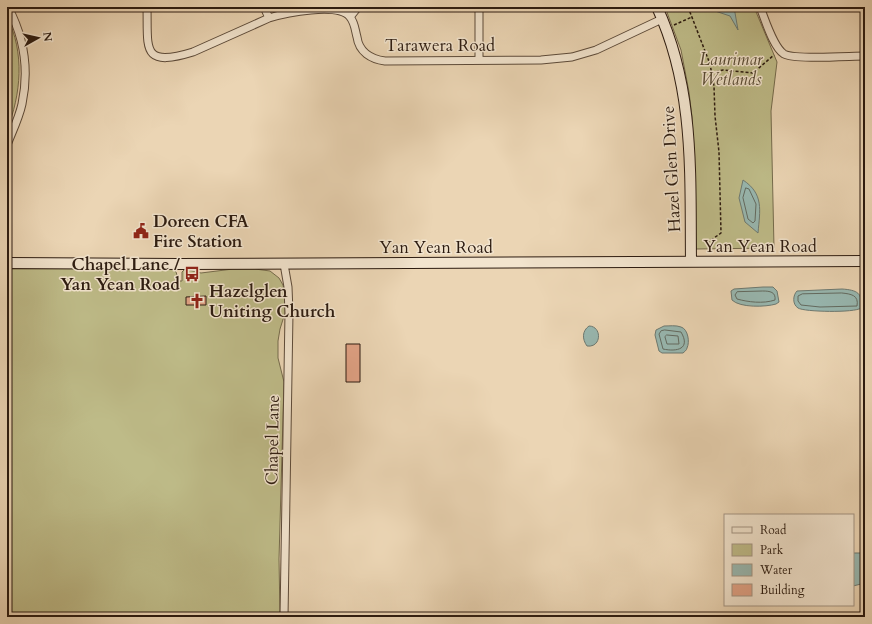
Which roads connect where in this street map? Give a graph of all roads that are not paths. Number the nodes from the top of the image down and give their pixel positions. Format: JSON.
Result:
{"nodes":[{"id":1,"x":147,"y":7,"type":"edge"},
{"id":2,"x":264,"y":7,"type":"edge"},
{"id":3,"x":358,"y":7,"type":"edge"},
{"id":4,"x":479,"y":7,"type":"edge"},
{"id":5,"x":657,"y":7,"type":"edge"},
{"id":6,"x":760,"y":7,"type":"edge"},
{"id":7,"x":10,"y":8,"type":"edge"},
{"id":8,"x":350,"y":17,"type":"junction"},
{"id":9,"x":269,"y":18,"type":"junction"},
{"id":10,"x":664,"y":24,"type":"junction"},
{"id":11,"x":865,"y":56,"type":"edge"},
{"id":12,"x":479,"y":60,"type":"junction"},
{"id":13,"x":7,"y":145,"type":"edge"},
{"id":14,"x":865,"y":261,"type":"edge"},
{"id":15,"x":691,"y":262,"type":"junction"},
{"id":16,"x":7,"y":264,"type":"edge"},
{"id":17,"x":284,"y":264,"type":"junction"},
{"id":18,"x":284,"y":617,"type":"edge"}],
"edges":[{"from":1,"to":9,"type":"street"},
{"from":2,"to":9,"type":"street"},
{"from":3,"to":8,"type":"street"},
{"from":4,"to":12,"type":"street"},
{"from":5,"to":10,"type":"main road","name":"Hazel Glen Drive"},
{"from":6,"to":11,"type":"street"},
{"from":7,"to":13,"type":"street"},
{"from":8,"to":9,"type":"street"},
{"from":8,"to":12,"type":"street","name":"Tarawera Road"},
{"from":10,"to":12,"type":"street","name":"Tarawera Road"},
{"from":10,"to":15,"type":"main road","name":"Hazel Glen Drive"},
{"from":14,"to":15,"type":"main road","name":"Yan Yean Road"},
{"from":15,"to":17,"type":"main road","name":"Yan Yean Road"},
{"from":16,"to":17,"type":"main road","name":"Yan Yean Road"},
{"from":17,"to":18,"type":"street","name":"Chapel Lane"}]}
